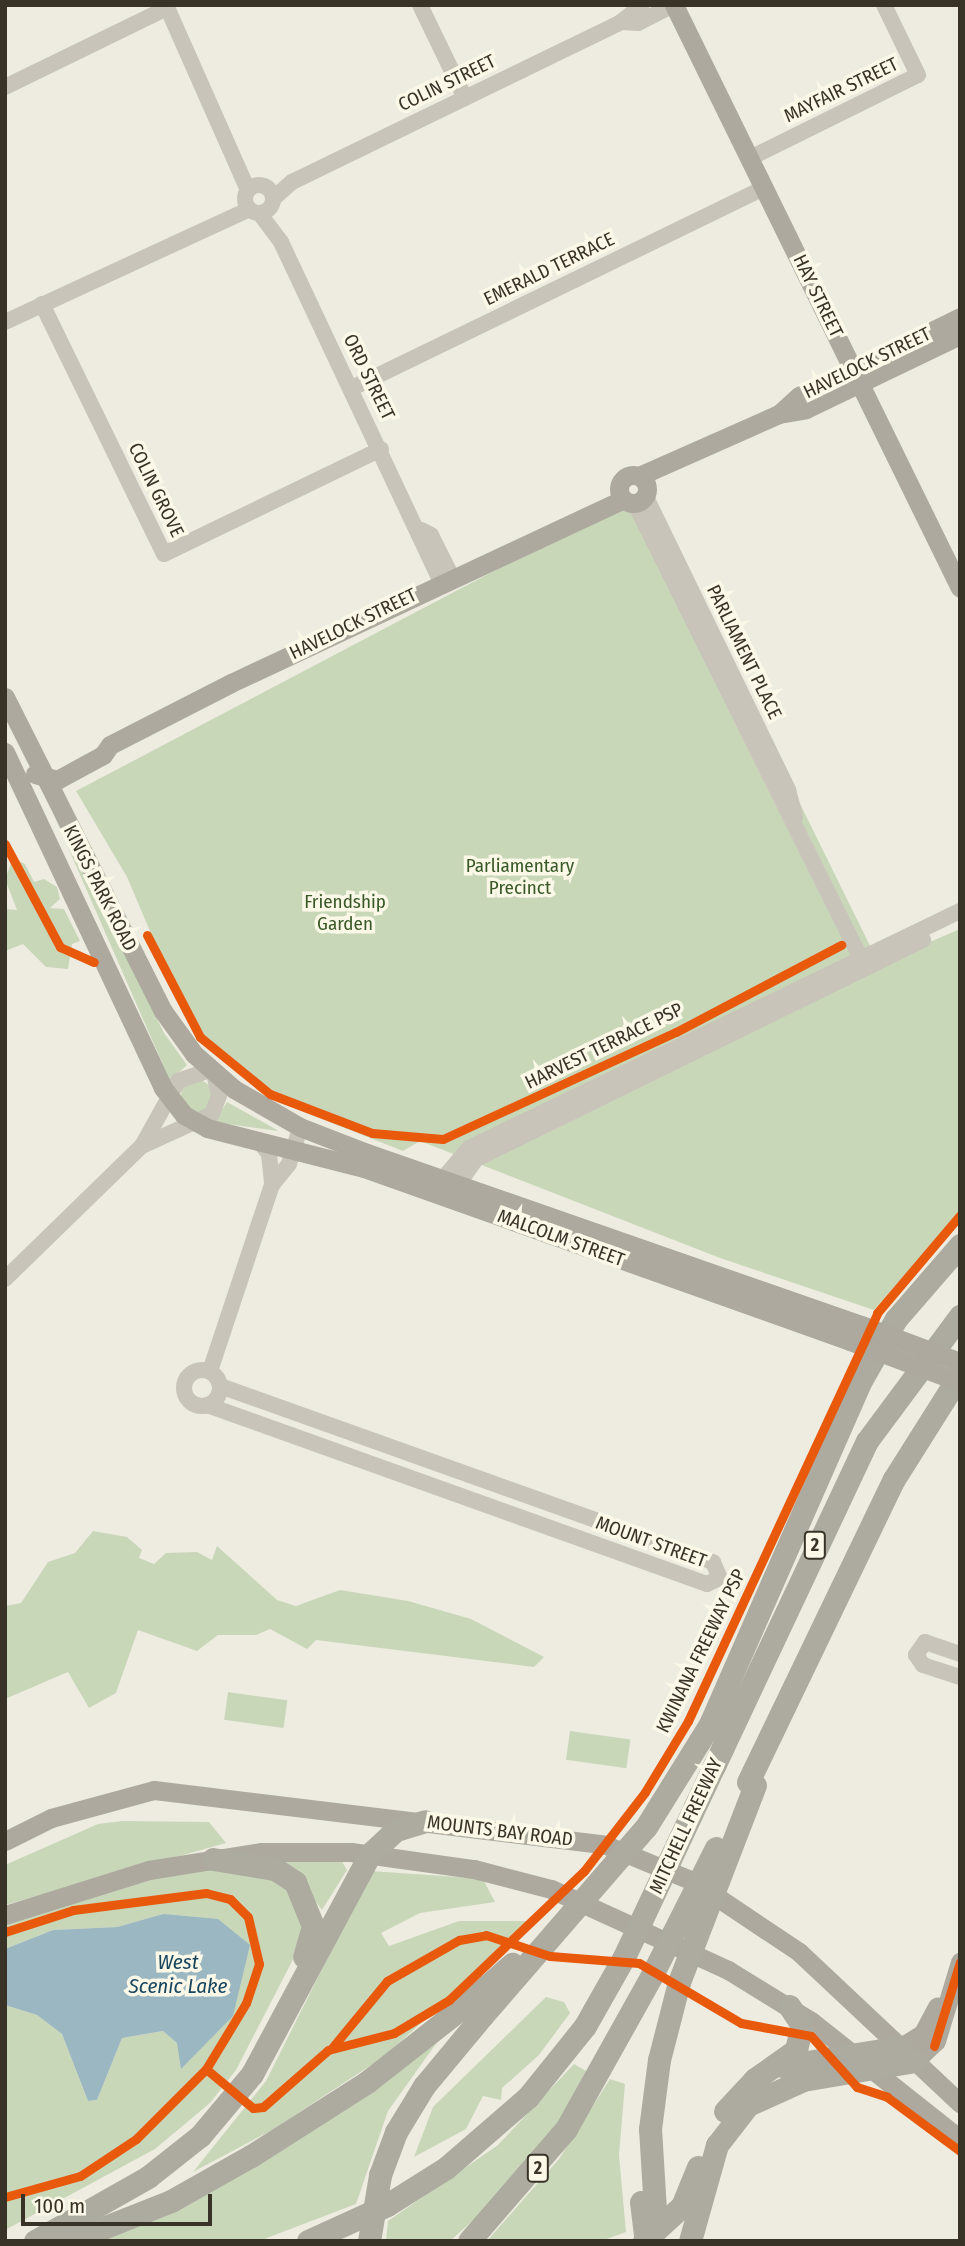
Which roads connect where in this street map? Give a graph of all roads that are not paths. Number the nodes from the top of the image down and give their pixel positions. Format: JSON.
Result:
{"nodes":[{"id":1,"x":419,"y":5,"type":"edge"},
{"id":2,"x":642,"y":5,"type":"edge"},
{"id":3,"x":674,"y":5,"type":"edge"},
{"id":4,"x":884,"y":5,"type":"edge"},
{"id":5,"x":166,"y":7,"type":"edge"},
{"id":6,"x":621,"y":22,"type":"junction"},
{"id":7,"x":5,"y":87,"type":"edge"},
{"id":8,"x":465,"y":98,"type":"junction"},
{"id":9,"x":750,"y":158,"type":"junction"},
{"id":10,"x":764,"y":188,"type":"junction"},
{"id":11,"x":260,"y":198,"type":"junction"},
{"id":12,"x":42,"y":304,"type":"junction"},
{"id":13,"x":5,"y":322,"type":"edge"},
{"id":14,"x":957,"y":327,"type":"edge"},
{"id":15,"x":857,"y":376,"type":"junction"},
{"id":16,"x":352,"y":388,"type":"junction"},
{"id":17,"x":381,"y":449,"type":"junction"},
{"id":18,"x":634,"y":491,"type":"junction"},
{"id":19,"x":446,"y":579,"type":"junction"},
{"id":20,"x":960,"y":587,"type":"edge"},
{"id":21,"x":5,"y":697,"type":"edge"},
{"id":22,"x":5,"y":751,"type":"edge"},
{"id":23,"x":52,"y":780,"type":"junction"},
{"id":24,"x":52,"y":849,"type":"junction"},
{"id":25,"x":960,"y":911,"type":"edge"},
{"id":26,"x":960,"y":922,"type":"edge"},
{"id":27,"x":863,"y":963,"type":"junction"},
{"id":28,"x":212,"y":1072,"type":"junction"},
{"id":29,"x":167,"y":1095,"type":"junction"},
{"id":30,"x":198,"y":1123,"type":"junction"},
{"id":31,"x":300,"y":1127,"type":"junction"},
{"id":32,"x":258,"y":1140,"type":"junction"},
{"id":33,"x":142,"y":1146,"type":"junction"},
{"id":34,"x":294,"y":1147,"type":"junction"},
{"id":35,"x":272,"y":1185,"type":"junction"},
{"id":36,"x":445,"y":1188,"type":"junction"},
{"id":37,"x":960,"y":1245,"type":"edge"},
{"id":38,"x":5,"y":1279,"type":"edge"},
{"id":39,"x":960,"y":1316,"type":"edge"},
{"id":40,"x":856,"y":1333,"type":"junction"},
{"id":41,"x":960,"y":1362,"type":"edge"},
{"id":42,"x":210,"y":1371,"type":"junction"},
{"id":43,"x":960,"y":1374,"type":"edge"},
{"id":44,"x":960,"y":1382,"type":"edge"},
{"id":45,"x":220,"y":1386,"type":"junction"},
{"id":46,"x":207,"y":1405,"type":"junction"},
{"id":47,"x":363,"y":1437,"type":"junction"},
{"id":48,"x":354,"y":1459,"type":"junction"},
{"id":49,"x":493,"y":1484,"type":"junction"},
{"id":50,"x":485,"y":1506,"type":"junction"},
{"id":51,"x":960,"y":1654,"type":"edge"},
{"id":52,"x":960,"y":1677,"type":"edge"},
{"id":53,"x":702,"y":1761,"type":"junction"},
{"id":54,"x":751,"y":1784,"type":"junction"},
{"id":55,"x":425,"y":1821,"type":"junction"},
{"id":56,"x":5,"y":1841,"type":"edge"},
{"id":57,"x":370,"y":1854,"type":"junction"},
{"id":58,"x":213,"y":1859,"type":"junction"},
{"id":59,"x":5,"y":1915,"type":"edge"},
{"id":60,"x":682,"y":1918,"type":"junction"},
{"id":61,"x":960,"y":1962,"type":"edge"},
{"id":62,"x":789,"y":2006,"type":"junction"},
{"id":63,"x":473,"y":2011,"type":"junction"},
{"id":64,"x":270,"y":2045,"type":"junction"},
{"id":65,"x":908,"y":2054,"type":"junction"},
{"id":66,"x":654,"y":2058,"type":"junction"},
{"id":67,"x":864,"y":2064,"type":"junction"},
{"id":68,"x":775,"y":2067,"type":"junction"},
{"id":69,"x":960,"y":2103,"type":"edge"},
{"id":70,"x":960,"y":2139,"type":"edge"},
{"id":71,"x":650,"y":2204,"type":"junction"},
{"id":72,"x":35,"y":2241,"type":"edge"},
{"id":73,"x":70,"y":2241,"type":"edge"},
{"id":74,"x":308,"y":2241,"type":"edge"},
{"id":75,"x":369,"y":2241,"type":"edge"},
{"id":76,"x":469,"y":2241,"type":"edge"},
{"id":77,"x":645,"y":2241,"type":"edge"},
{"id":78,"x":661,"y":2241,"type":"edge"},
{"id":79,"x":690,"y":2241,"type":"edge"}],
"edges":[{"from":1,"to":8,"type":"street"},
{"from":2,"to":6,"type":"street","name":"COLIN STREET"},
{"from":3,"to":6,"type":"street","name":"COLIN STREET"},
{"from":3,"to":9,"type":"main road","name":"HAY STREET"},
{"from":4,"to":9,"type":"street","name":"MAYFAIR STREET"},
{"from":5,"to":7,"type":"street"},
{"from":5,"to":11,"type":"street","name":"ORD STREET"},
{"from":6,"to":8,"type":"street","name":"COLIN STREET"},
{"from":8,"to":11,"type":"street","name":"COLIN STREET"},
{"from":9,"to":10,"type":"main road","name":"HAY STREET"},
{"from":10,"to":15,"type":"main road","name":"HAY STREET"},
{"from":10,"to":16,"type":"street","name":"EMERALD TERRACE"},
{"from":11,"to":12,"type":"street","name":"COLIN STREET"},
{"from":11,"to":16,"type":"street","name":"ORD STREET"},
{"from":12,"to":13,"type":"street","name":"COLIN STREET"},
{"from":12,"to":17,"type":"street","name":"COLIN GROVE"},
{"from":14,"to":15,"type":"main road","name":"HAVELOCK STREET"},
{"from":15,"to":18,"type":"main road","name":"HAVELOCK STREET"},
{"from":15,"to":20,"type":"main road","name":"HAY STREET"},
{"from":16,"to":17,"type":"street","name":"ORD STREET"},
{"from":17,"to":19,"type":"street","name":"ORD STREET"},
{"from":18,"to":19,"type":"main road","name":"HAVELOCK STREET"},
{"from":18,"to":27,"type":"street","name":"PARLIAMENT PLACE"},
{"from":19,"to":23,"type":"main road","name":"HAVELOCK STREET"},
{"from":21,"to":23,"type":"main road","name":"KINGS PARK ROAD"},
{"from":22,"to":23,"type":"main road"},
{"from":22,"to":24,"type":"main road","name":"KINGS PARK ROAD"},
{"from":23,"to":24,"type":"main road"},
{"from":23,"to":28,"type":"main road","name":"KINGS PARK ROAD"},
{"from":24,"to":29,"type":"main road","name":"KINGS PARK ROAD"},
{"from":25,"to":27,"type":"street"},
{"from":26,"to":27,"type":"street"},
{"from":27,"to":36,"type":"street"},
{"from":28,"to":29,"type":"street"},
{"from":28,"to":30,"type":"street"},
{"from":28,"to":31,"type":"main road","name":"MALCOLM STREET"},
{"from":29,"to":30,"type":"main road","name":"MALCOLM STREET"},
{"from":29,"to":33,"type":"street"},
{"from":30,"to":32,"type":"main road","name":"MALCOLM STREET"},
{"from":30,"to":33,"type":"street"},
{"from":31,"to":34,"type":"street"},
{"from":31,"to":36,"type":"main road","name":"MALCOLM STREET"},
{"from":32,"to":34,"type":"main road","name":"MALCOLM STREET"},
{"from":32,"to":35,"type":"street"},
{"from":33,"to":38,"type":"street"},
{"from":34,"to":35,"type":"street"},
{"from":34,"to":36,"type":"main road","name":"MALCOLM STREET"},
{"from":35,"to":42,"type":"street"},
{"from":36,"to":40,"type":"main road","name":"MALCOLM STREET"},
{"from":37,"to":53,"type":"highway"},
{"from":39,"to":53,"type":"highway","name":"MITCHELL FREEWAY","number":"2"},
{"from":40,"to":41,"type":"main road","name":"MALCOLM STREET","bridge":true},
{"from":40,"to":44,"type":"main road","name":"MALCOLM STREET","bridge":true},
{"from":42,"to":45,"type":"street"},
{"from":42,"to":46,"type":"street"},
{"from":43,"to":54,"type":"highway","number":"2"},
{"from":45,"to":46,"type":"street"},
{"from":45,"to":47,"type":"street","name":"MOUNT STREET"},
{"from":46,"to":48,"type":"street","name":"MOUNT STREET"},
{"from":47,"to":48,"type":"street"},
{"from":47,"to":49,"type":"street","name":"MOUNT STREET"},
{"from":48,"to":50,"type":"street","name":"MOUNT STREET"},
{"from":49,"to":50,"type":"street"},
{"from":49,"to":50,"type":"street","name":"MOUNT STREET"},
{"from":51,"to":52,"type":"street"},
{"from":53,"to":63,"type":"highway","bridge":true},
{"from":53,"to":74,"type":"highway","name":"MITCHELL FREEWAY","number":"2","bridge":true},
{"from":54,"to":60,"type":"highway","name":"MITCHELL FREEWAY","number":"2","bridge":true},
{"from":54,"to":66,"type":"highway","bridge":true},
{"from":55,"to":56,"type":"main road","name":"MOUNTS BAY ROAD"},
{"from":55,"to":57,"type":"highway"},
{"from":55,"to":65,"type":"main road","name":"MOUNTS BAY ROAD"},
{"from":57,"to":58,"type":"main road","name":"MOUNTS BAY ROAD"},
{"from":57,"to":62,"type":"main road","name":"MOUNTS BAY ROAD"},
{"from":57,"to":64,"type":"highway"},
{"from":58,"to":59,"type":"main road","name":"MOUNTS BAY ROAD"},
{"from":58,"to":64,"type":"highway"},
{"from":60,"to":66,"type":"highway","bridge":true},
{"from":60,"to":76,"type":"highway","name":"MITCHELL FREEWAY","number":"2","bridge":true},
{"from":61,"to":65,"type":"main road"},
{"from":62,"to":67,"type":"main road","name":"MOUNTS BAY ROAD"},
{"from":62,"to":68,"type":"highway"},
{"from":63,"to":73,"type":"highway"},
{"from":63,"to":75,"type":"highway"},
{"from":64,"to":72,"type":"highway"},
{"from":65,"to":67,"type":"highway"},
{"from":65,"to":69,"type":"main road","name":"MOUNTS BAY ROAD"},
{"from":66,"to":71,"type":"highway"},
{"from":67,"to":68,"type":"highway"},
{"from":67,"to":70,"type":"main road","name":"MOUNTS BAY ROAD"},
{"from":67,"to":79,"type":"highway"},
{"from":68,"to":77,"type":"highway"},
{"from":71,"to":77,"type":"highway","bridge":true},
{"from":71,"to":78,"type":"highway"}]}
